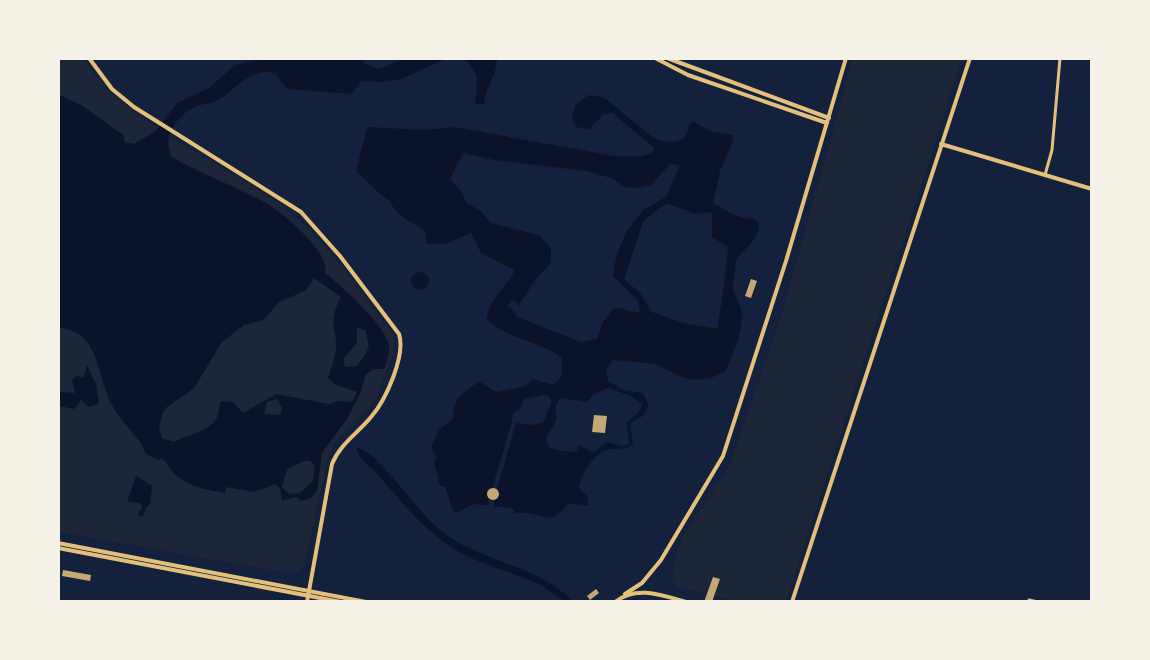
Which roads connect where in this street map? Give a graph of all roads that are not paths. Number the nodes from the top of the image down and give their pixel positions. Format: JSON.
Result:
{"nodes":[{"id":1,"x":89,"y":58,"type":"edge"},
{"id":2,"x":655,"y":58,"type":"edge"},
{"id":3,"x":667,"y":58,"type":"edge"},
{"id":4,"x":846,"y":58,"type":"edge"},
{"id":5,"x":970,"y":58,"type":"edge"},
{"id":6,"x":1060,"y":58,"type":"edge"},
{"id":7,"x":828,"y":121,"type":"junction"},
{"id":8,"x":940,"y":144,"type":"junction"},
{"id":9,"x":1045,"y":175,"type":"junction"},
{"id":10,"x":1092,"y":189,"type":"edge"},
{"id":11,"x":58,"y":543,"type":"edge"},
{"id":12,"x":58,"y":548,"type":"edge"},
{"id":13,"x":309,"y":593,"type":"junction"},
{"id":14,"x":626,"y":594,"type":"junction"},
{"id":15,"x":1029,"y":600,"type":"dead end"},
{"id":16,"x":307,"y":602,"type":"edge"},
{"id":17,"x":341,"y":602,"type":"edge"},
{"id":18,"x":366,"y":602,"type":"edge"},
{"id":19,"x":615,"y":602,"type":"edge"},
{"id":20,"x":626,"y":602,"type":"edge"},
{"id":21,"x":652,"y":602,"type":"edge"},
{"id":22,"x":686,"y":602,"type":"edge"},
{"id":23,"x":792,"y":602,"type":"edge"},
{"id":24,"x":1038,"y":602,"type":"edge"}],
"edges":[{"from":1,"to":13,"type":"street"},
{"from":2,"to":7,"type":"street"},
{"from":3,"to":7,"type":"street"},
{"from":4,"to":7,"type":"street"},
{"from":5,"to":8,"type":"street"},
{"from":6,"to":9,"type":"street"},
{"from":7,"to":14,"type":"street"},
{"from":8,"to":9,"type":"street"},
{"from":8,"to":23,"type":"street"},
{"from":9,"to":10,"type":"street"},
{"from":11,"to":13,"type":"street"},
{"from":12,"to":13,"type":"street"},
{"from":13,"to":16,"type":"street"},
{"from":13,"to":17,"type":"street"},
{"from":13,"to":18,"type":"street"},
{"from":14,"to":19,"type":"street"},
{"from":14,"to":22,"type":"street"},
{"from":15,"to":24,"type":"street"},
{"from":20,"to":21,"type":"street"}]}
